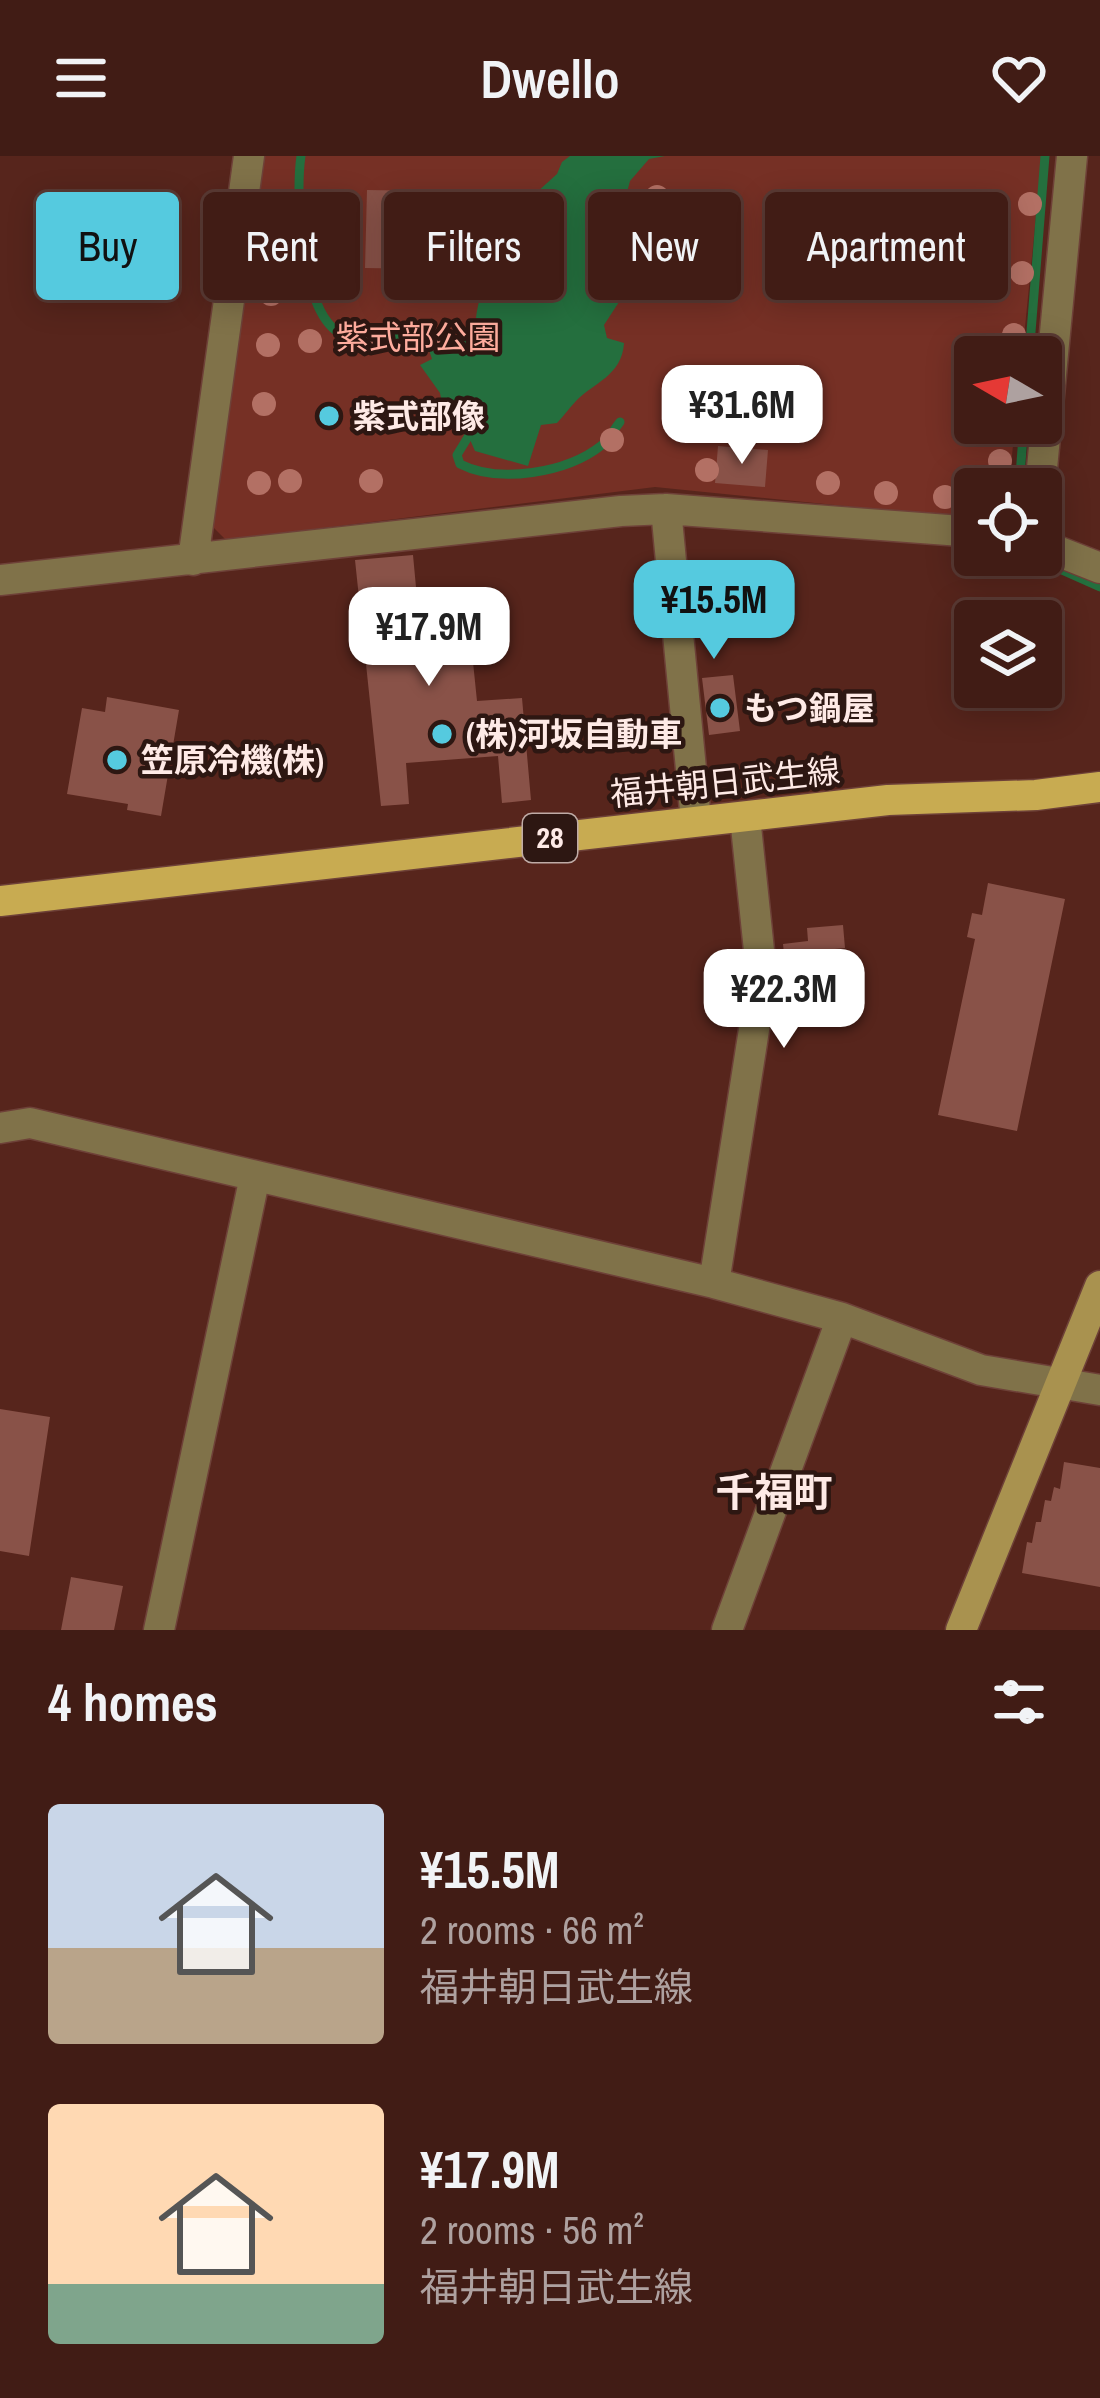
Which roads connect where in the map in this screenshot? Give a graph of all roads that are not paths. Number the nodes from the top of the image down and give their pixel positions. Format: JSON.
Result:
{"nodes":[{"id":1,"x":249,"y":156,"type":"edge"},
{"id":2,"x":1072,"y":156,"type":"edge"},
{"id":3,"x":1042,"y":468,"type":"edge"},
{"id":4,"x":666,"y":509,"type":"junction"},
{"id":5,"x":954,"y":530,"type":"edge"},
{"id":6,"x":1062,"y":553,"type":"edge"},
{"id":7,"x":193,"y":560,"type":"junction"},
{"id":8,"x":1100,"y":568,"type":"edge"},
{"id":9,"x":0,"y":580,"type":"edge"},
{"id":10,"x":1100,"y":787,"type":"edge"},
{"id":11,"x":746,"y":817,"type":"junction"},
{"id":12,"x":696,"y":821,"type":"junction"},
{"id":13,"x":0,"y":901,"type":"edge"},
{"id":14,"x":0,"y":1128,"type":"edge"},
{"id":15,"x":255,"y":1176,"type":"junction"},
{"id":16,"x":714,"y":1283,"type":"junction"},
{"id":17,"x":1100,"y":1286,"type":"edge"},
{"id":18,"x":842,"y":1318,"type":"junction"},
{"id":19,"x":1062,"y":1384,"type":"junction"},
{"id":20,"x":1100,"y":1390,"type":"edge"},
{"id":21,"x":159,"y":1630,"type":"edge"},
{"id":22,"x":727,"y":1630,"type":"edge"},
{"id":23,"x":961,"y":1630,"type":"edge"}],
"edges":[{"from":1,"to":7,"type":"street"},
{"from":2,"to":3,"type":"street"},
{"from":4,"to":5,"type":"street"},
{"from":4,"to":7,"type":"street"},
{"from":4,"to":12,"type":"street"},
{"from":6,"to":8,"type":"street"},
{"from":7,"to":9,"type":"street"},
{"from":10,"to":11,"type":"main road","name":"福井朝日武生線","number":"28"},
{"from":11,"to":12,"type":"main road","name":"福井朝日武生線","number":"28"},
{"from":11,"to":16,"type":"street"},
{"from":12,"to":13,"type":"main road","name":"福井朝日武生線","number":"28"},
{"from":14,"to":15,"type":"street"},
{"from":15,"to":16,"type":"street"},
{"from":15,"to":21,"type":"street"},
{"from":16,"to":18,"type":"street"},
{"from":17,"to":19,"type":"street"},
{"from":18,"to":19,"type":"street"},
{"from":18,"to":22,"type":"street"},
{"from":19,"to":20,"type":"street"},
{"from":19,"to":23,"type":"street"}]}
